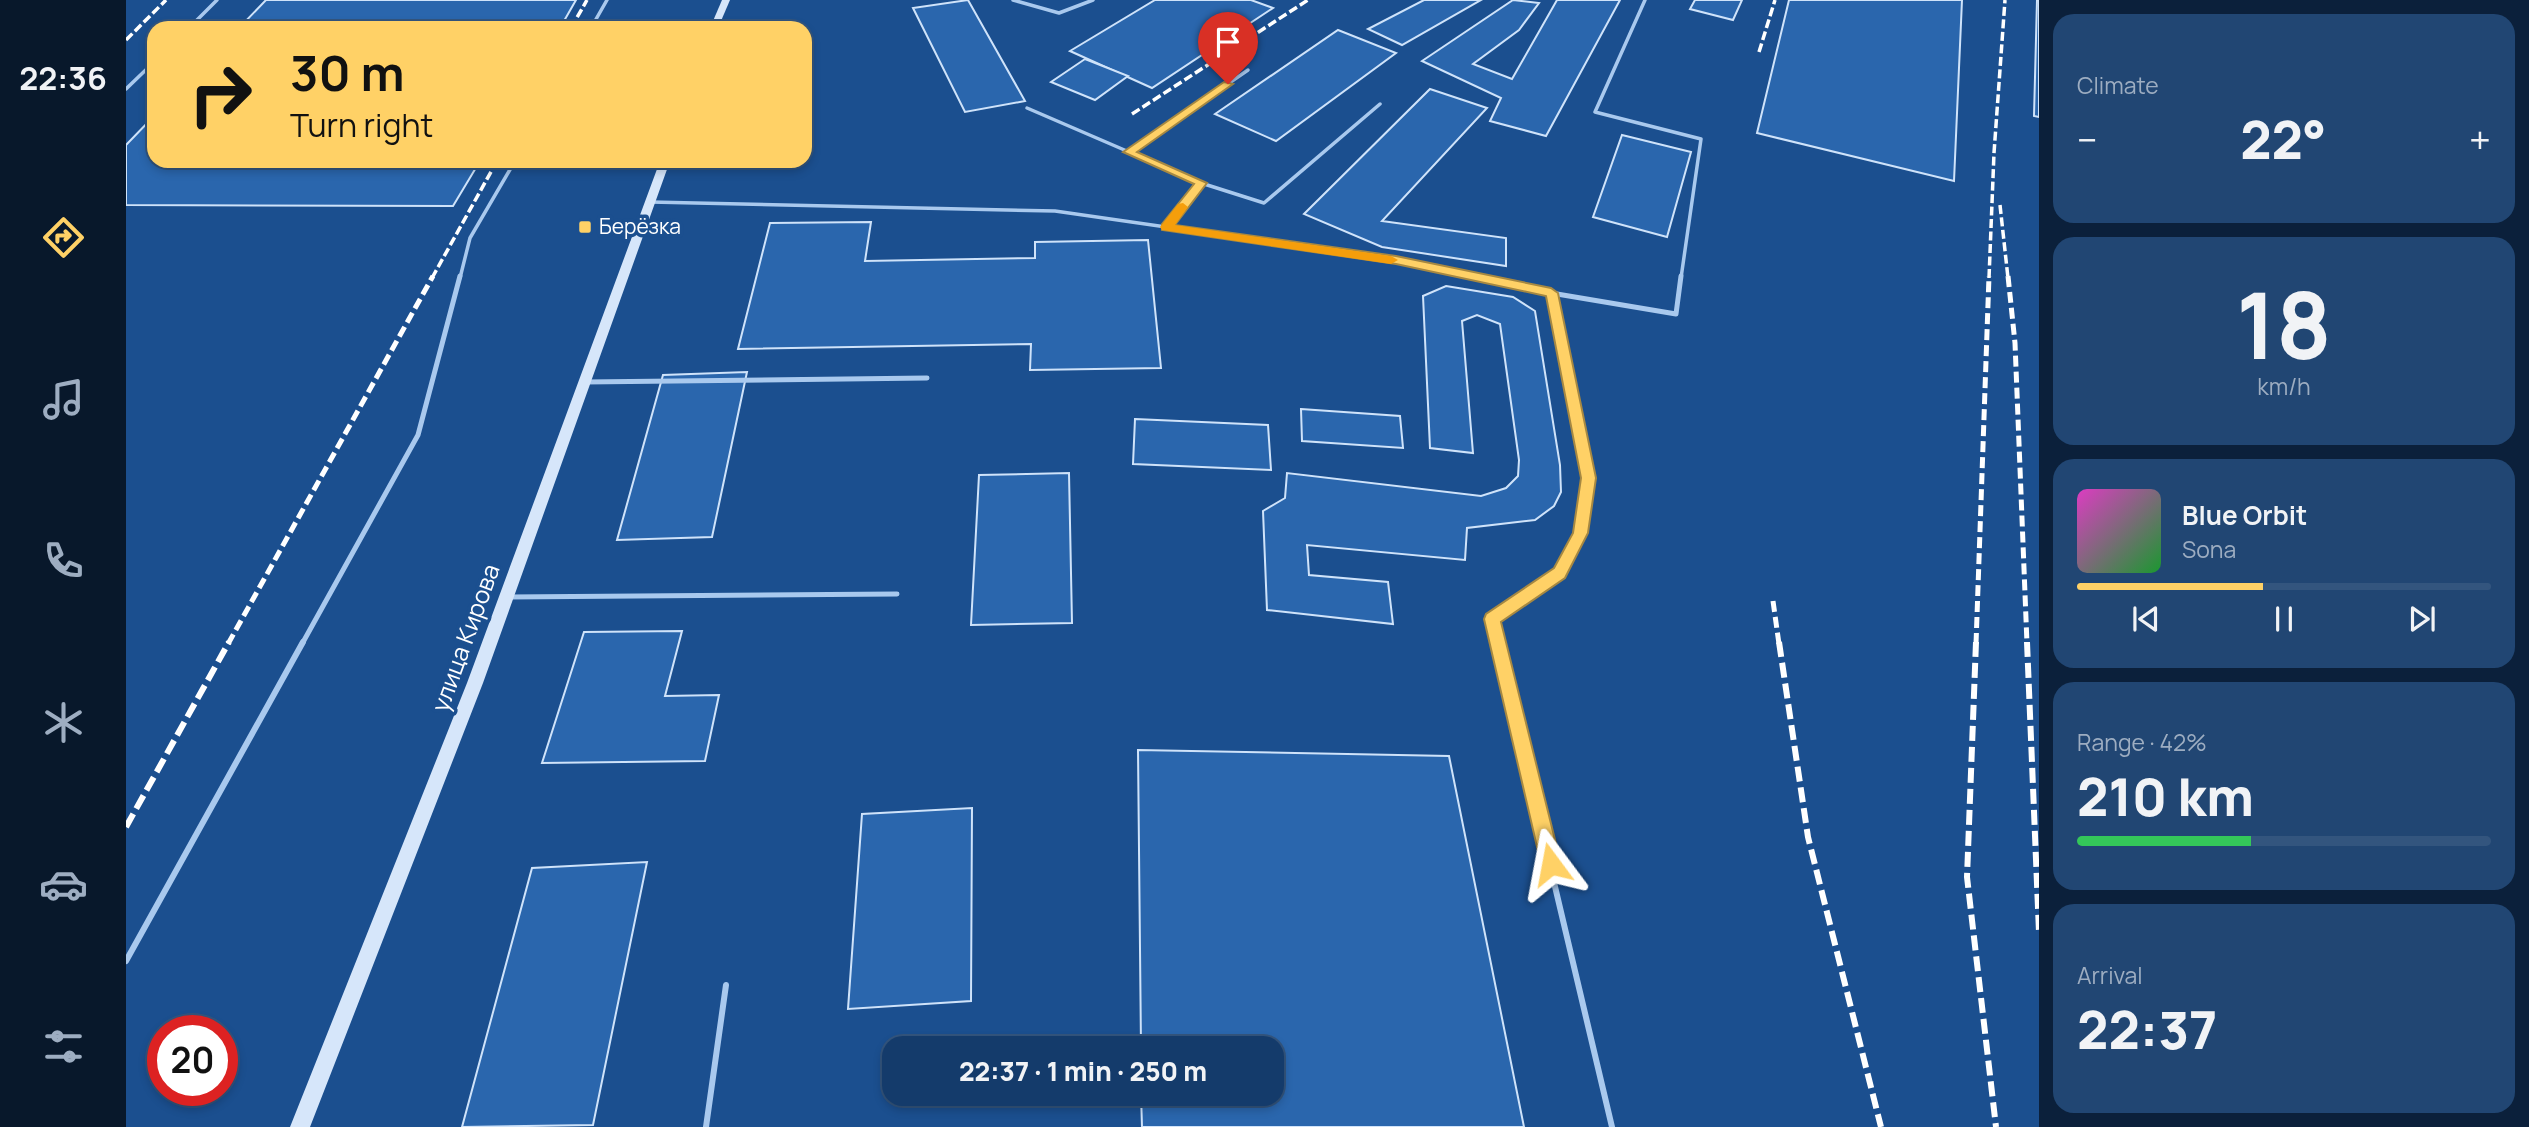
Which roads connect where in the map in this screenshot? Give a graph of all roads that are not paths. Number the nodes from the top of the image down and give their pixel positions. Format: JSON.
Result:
{"nodes":[{"id":1,"x":218,"y":0,"type":"edge"},
{"id":2,"x":607,"y":0,"type":"edge"},
{"id":3,"x":726,"y":0,"type":"edge"},
{"id":4,"x":1013,"y":0,"type":"edge"},
{"id":5,"x":1093,"y":0,"type":"edge"},
{"id":6,"x":1645,"y":0,"type":"edge"},
{"id":7,"x":196,"y":21,"type":"edge"},
{"id":8,"x":595,"y":21,"type":"edge"},
{"id":9,"x":717,"y":21,"type":"edge"},
{"id":10,"x":147,"y":69,"type":"edge"},
{"id":11,"x":1248,"y":70,"type":"dead end"},
{"id":12,"x":126,"y":89,"type":"edge"},
{"id":13,"x":1380,"y":104,"type":"dead end"},
{"id":14,"x":1027,"y":108,"type":"dead end"},
{"id":15,"x":1129,"y":152,"type":"junction"},
{"id":16,"x":511,"y":168,"type":"edge"},
{"id":17,"x":663,"y":168,"type":"edge"},
{"id":18,"x":1201,"y":183,"type":"junction"},
{"id":19,"x":650,"y":202,"type":"junction"},
{"id":20,"x":1166,"y":227,"type":"junction"},
{"id":21,"x":1551,"y":293,"type":"junction"},
{"id":22,"x":927,"y":378,"type":"dead end"},
{"id":23,"x":585,"y":382,"type":"junction"},
{"id":24,"x":897,"y":594,"type":"dead end"},
{"id":25,"x":506,"y":597,"type":"junction"},
{"id":26,"x":126,"y":961,"type":"edge"},
{"id":27,"x":726,"y":985,"type":"dead end"},
{"id":28,"x":300,"y":1127,"type":"edge"},
{"id":29,"x":706,"y":1127,"type":"edge"},
{"id":30,"x":1612,"y":1127,"type":"edge"}],
"edges":[{"from":1,"to":7,"type":"lane"},
{"from":2,"to":8,"type":"lane"},
{"from":3,"to":9,"type":"main road"},
{"from":4,"to":5,"type":"lane"},
{"from":6,"to":21,"type":"lane"},
{"from":10,"to":12,"type":"lane"},
{"from":11,"to":15,"type":"lane"},
{"from":13,"to":18,"type":"lane"},
{"from":14,"to":15,"type":"lane"},
{"from":15,"to":18,"type":"lane"},
{"from":16,"to":26,"type":"lane"},
{"from":17,"to":19,"type":"main road","name":"улица Кирова"},
{"from":18,"to":20,"type":"lane"},
{"from":19,"to":20,"type":"lane"},
{"from":19,"to":23,"type":"main road","name":"улица Кирова"},
{"from":20,"to":21,"type":"lane"},
{"from":21,"to":30,"type":"lane"},
{"from":22,"to":23,"type":"lane"},
{"from":23,"to":25,"type":"main road","name":"улица Кирова"},
{"from":24,"to":25,"type":"lane"},
{"from":25,"to":28,"type":"main road","name":"улица Кирова"},
{"from":27,"to":29,"type":"lane"}]}
